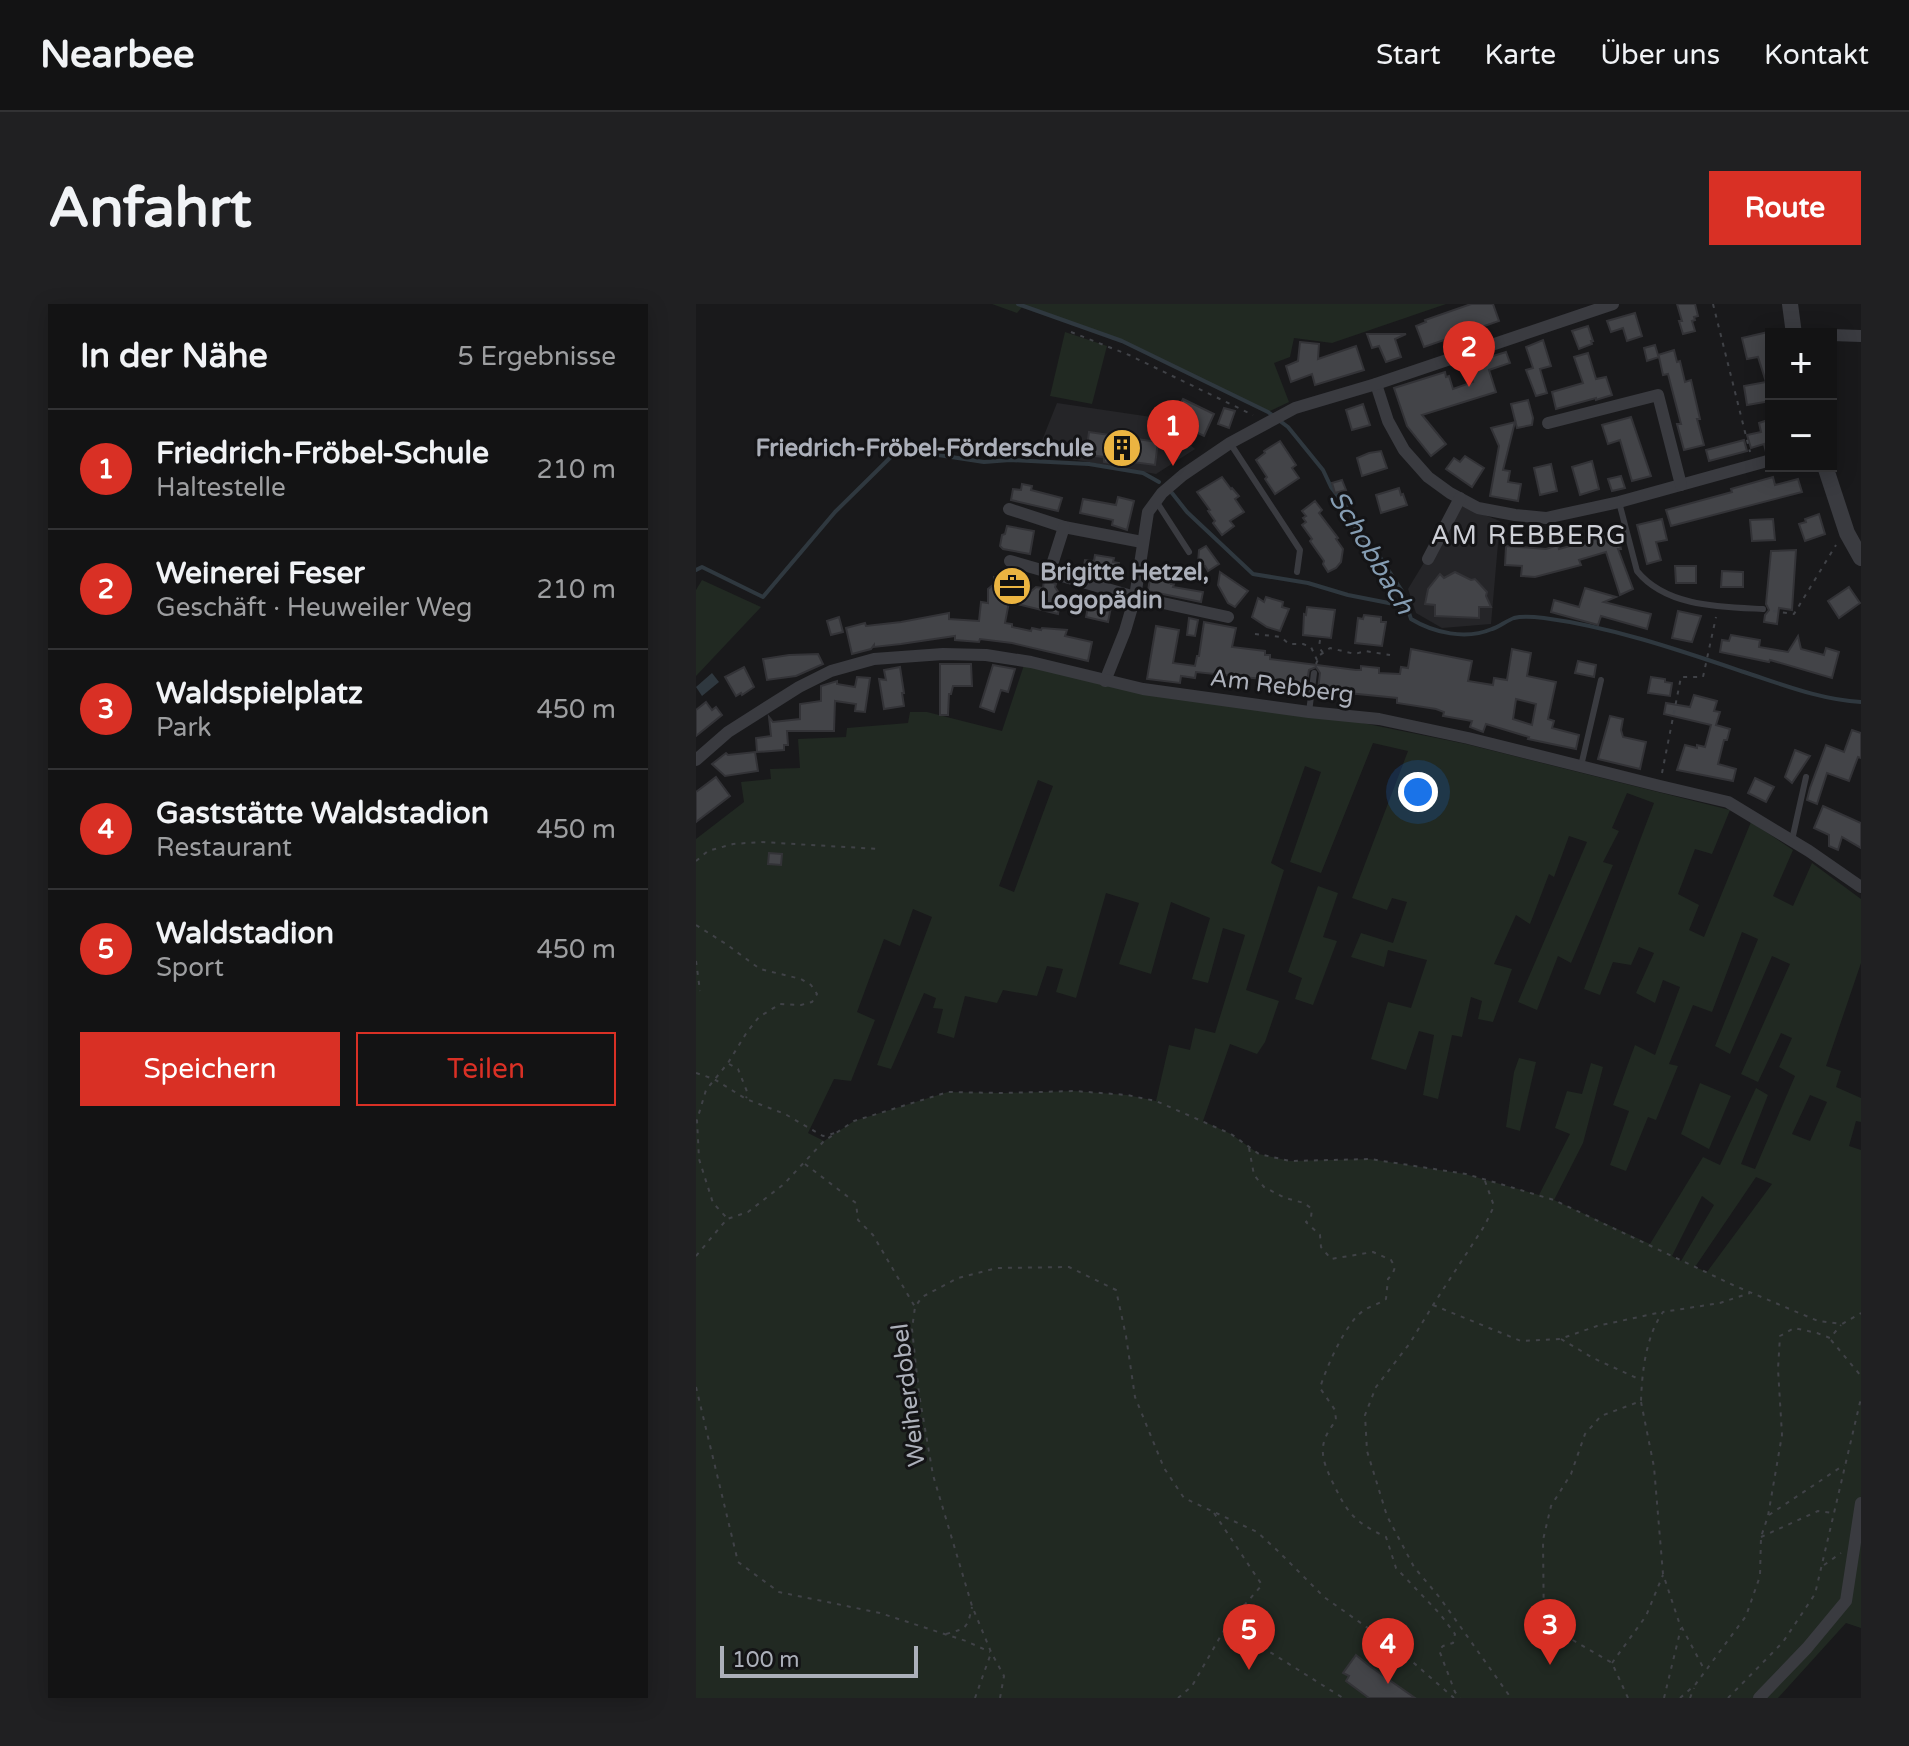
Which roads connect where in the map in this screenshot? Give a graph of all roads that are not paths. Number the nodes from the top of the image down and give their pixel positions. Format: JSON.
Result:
{"nodes":[{"id":1,"x":1613,"y":304,"type":"edge"},
{"id":2,"x":1790,"y":304,"type":"edge"},
{"id":3,"x":1793,"y":328,"type":"edge"},
{"id":4,"x":1837,"y":335,"type":"edge"},
{"id":5,"x":1861,"y":336,"type":"edge"},
{"id":6,"x":1376,"y":384,"type":"junction"},
{"id":7,"x":1548,"y":423,"type":"dead end"},
{"id":8,"x":1230,"y":443,"type":"junction"},
{"id":9,"x":1765,"y":462,"type":"edge"},
{"id":10,"x":1827,"y":472,"type":"edge"},
{"id":11,"x":1681,"y":485,"type":"junction"},
{"id":12,"x":1460,"y":498,"type":"junction"},
{"id":13,"x":1156,"y":501,"type":"junction"},
{"id":14,"x":1619,"y":502,"type":"junction"},
{"id":15,"x":1009,"y":509,"type":"dead end"},
{"id":16,"x":1064,"y":527,"type":"junction"},
{"id":17,"x":1142,"y":542,"type":"junction"},
{"id":18,"x":1189,"y":552,"type":"dead end"},
{"id":19,"x":1861,"y":558,"type":"edge"},
{"id":20,"x":1428,"y":559,"type":"dead end"},
{"id":21,"x":1010,"y":561,"type":"dead end"},
{"id":22,"x":1050,"y":571,"type":"junction"},
{"id":23,"x":1297,"y":572,"type":"dead end"},
{"id":24,"x":1135,"y":597,"type":"junction"},
{"id":25,"x":1763,"y":609,"type":"road end"},
{"id":26,"x":1228,"y":617,"type":"dead end"},
{"id":27,"x":1314,"y":673,"type":"road end"},
{"id":28,"x":1601,"y":680,"type":"dead end"},
{"id":29,"x":1105,"y":681,"type":"junction"},
{"id":30,"x":1309,"y":712,"type":"junction"},
{"id":31,"x":696,"y":760,"type":"edge"},
{"id":32,"x":1581,"y":766,"type":"junction"},
{"id":33,"x":1806,"y":777,"type":"dead end"},
{"id":34,"x":1792,"y":840,"type":"junction"},
{"id":35,"x":1861,"y":887,"type":"edge"},
{"id":36,"x":1861,"y":1503,"type":"edge"},
{"id":37,"x":1759,"y":1698,"type":"edge"}],
"edges":[{"from":1,"to":6,"type":"street"},
{"from":2,"to":3,"type":"street"},
{"from":4,"to":5,"type":"street"},
{"from":6,"to":8,"type":"street"},
{"from":6,"to":12,"type":"street"},
{"from":7,"to":11,"type":"street"},
{"from":8,"to":13,"type":"street"},
{"from":8,"to":23,"type":"lane"},
{"from":9,"to":11,"type":"street"},
{"from":10,"to":19,"type":"street"},
{"from":11,"to":14,"type":"street"},
{"from":12,"to":14,"type":"street"},
{"from":12,"to":20,"type":"street"},
{"from":13,"to":17,"type":"street"},
{"from":13,"to":18,"type":"lane"},
{"from":14,"to":25,"type":"lane"},
{"from":15,"to":16,"type":"street"},
{"from":16,"to":17,"type":"street"},
{"from":16,"to":22,"type":"street"},
{"from":17,"to":24,"type":"street"},
{"from":21,"to":22,"type":"street"},
{"from":22,"to":24,"type":"street"},
{"from":24,"to":26,"type":"street"},
{"from":24,"to":29,"type":"street"},
{"from":27,"to":30,"type":"lane"},
{"from":28,"to":32,"type":"lane"},
{"from":29,"to":30,"type":"street","name":"Am Rebberg"},
{"from":29,"to":31,"type":"street","name":"Am Rebberg"},
{"from":30,"to":32,"type":"street","name":"Am Rebberg"},
{"from":32,"to":34,"type":"street","name":"Am Rebberg"},
{"from":33,"to":34,"type":"lane"},
{"from":34,"to":35,"type":"street","name":"Am Rebberg"},
{"from":36,"to":37,"type":"street"}]}
